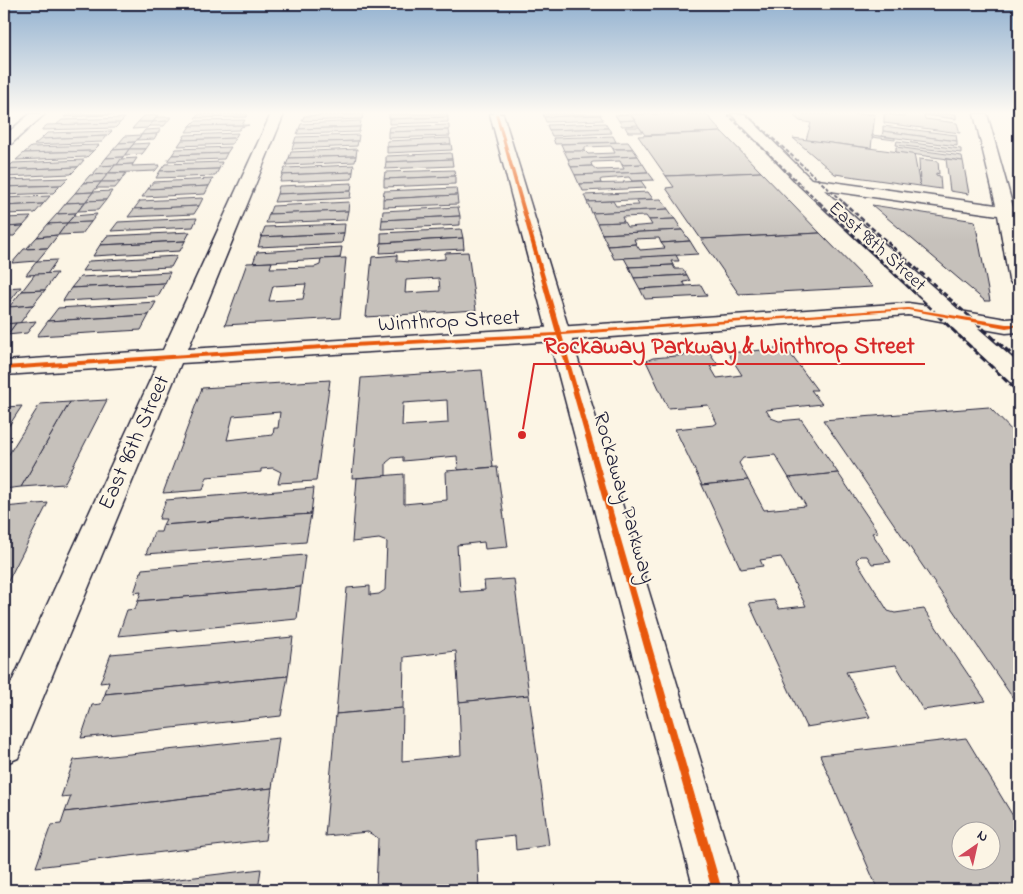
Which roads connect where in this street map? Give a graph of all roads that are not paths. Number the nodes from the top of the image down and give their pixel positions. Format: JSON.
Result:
{"nodes":[{"id":1,"x":260,"y":156,"type":"edge"},
{"id":2,"x":508,"y":156,"type":"edge"},
{"id":3,"x":781,"y":156,"type":"edge"},
{"id":4,"x":994,"y":156,"type":"edge"},
{"id":5,"x":806,"y":183,"type":"junction"},
{"id":6,"x":1013,"y":212,"type":"edge"},
{"id":7,"x":1019,"y":280,"type":"edge"},
{"id":8,"x":955,"y":317,"type":"junction"},
{"id":9,"x":1019,"y":326,"type":"edge"},
{"id":10,"x":557,"y":334,"type":"junction"},
{"id":11,"x":173,"y":357,"type":"junction"},
{"id":12,"x":4,"y":368,"type":"edge"},
{"id":13,"x":1019,"y":377,"type":"edge"},
{"id":14,"x":4,"y":744,"type":"edge"},
{"id":15,"x":717,"y":890,"type":"edge"}],
"edges":[{"from":1,"to":11,"type":"street","name":"East 96th Street"},
{"from":2,"to":10,"type":"street","name":"Rockaway Parkway"},
{"from":3,"to":5,"type":"street","name":"East 98th Street"},
{"from":4,"to":6,"type":"street"},
{"from":5,"to":6,"type":"street"},
{"from":5,"to":8,"type":"street","name":"East 98th Street"},
{"from":6,"to":7,"type":"street"},
{"from":8,"to":9,"type":"street","name":"Winthrop Street"},
{"from":8,"to":10,"type":"street","name":"Winthrop Street"},
{"from":8,"to":13,"type":"street","name":"East 98th Street"},
{"from":10,"to":11,"type":"street","name":"Winthrop Street"},
{"from":10,"to":15,"type":"street","name":"Rockaway Parkway"},
{"from":11,"to":12,"type":"street","name":"Winthrop Street"},
{"from":11,"to":14,"type":"street","name":"East 96th Street"}]}
